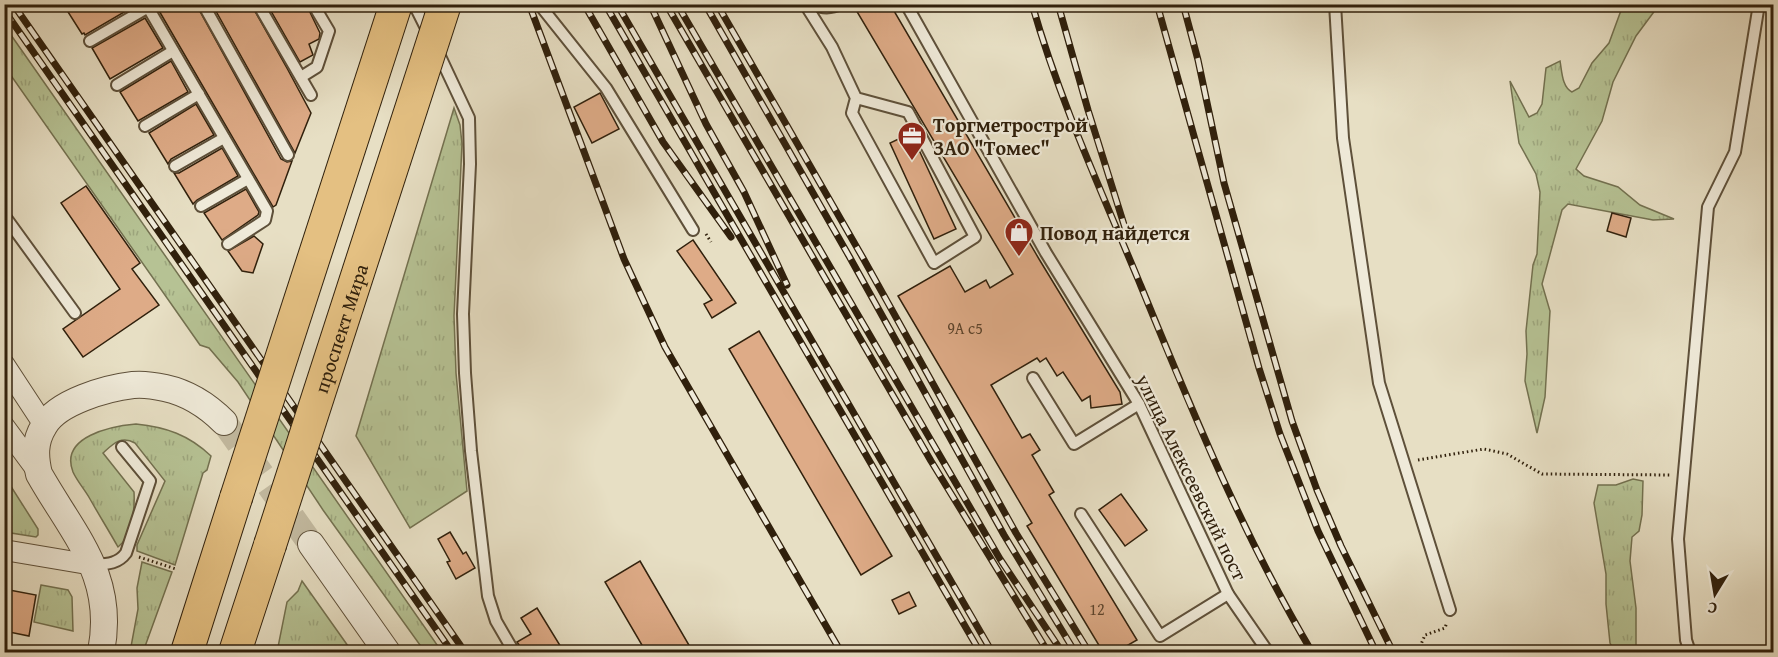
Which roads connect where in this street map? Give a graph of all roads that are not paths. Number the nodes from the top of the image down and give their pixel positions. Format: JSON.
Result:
{"nodes":[{"id":1,"x":203,"y":4,"type":"edge"},
{"id":2,"x":258,"y":4,"type":"edge"},
{"id":3,"x":313,"y":4,"type":"edge"},
{"id":4,"x":396,"y":4,"type":"edge"},
{"id":5,"x":414,"y":4,"type":"edge"},
{"id":6,"x":445,"y":4,"type":"edge"},
{"id":7,"x":539,"y":4,"type":"edge"},
{"id":8,"x":805,"y":4,"type":"edge"},
{"id":9,"x":812,"y":4,"type":"edge"},
{"id":10,"x":840,"y":4,"type":"edge"},
{"id":11,"x":906,"y":4,"type":"edge"},
{"id":12,"x":1335,"y":4,"type":"edge"},
{"id":13,"x":1759,"y":4,"type":"edge"},
{"id":14,"x":149,"y":6,"type":"edge"},
{"id":15,"x":90,"y":41,"type":"dead end"},
{"id":16,"x":173,"y":51,"type":"junction"},
{"id":17,"x":301,"y":77,"type":"junction"},
{"id":18,"x":117,"y":85,"type":"dead end"},
{"id":19,"x":199,"y":94,"type":"junction"},
{"id":20,"x":311,"y":95,"type":"dead end"},
{"id":21,"x":856,"y":98,"type":"junction"},
{"id":22,"x":145,"y":126,"type":"dead end"},
{"id":23,"x":224,"y":138,"type":"junction"},
{"id":24,"x":288,"y":155,"type":"dead end"},
{"id":25,"x":175,"y":166,"type":"dead end"},
{"id":26,"x":248,"y":179,"type":"junction"},
{"id":27,"x":201,"y":206,"type":"dead end"},
{"id":28,"x":4,"y":215,"type":"edge"},
{"id":29,"x":693,"y":230,"type":"dead end"},
{"id":30,"x":228,"y":244,"type":"dead end"},
{"id":31,"x":75,"y":313,"type":"dead end"},
{"id":32,"x":4,"y":363,"type":"edge"},
{"id":33,"x":1033,"y":378,"type":"dead end"},
{"id":34,"x":1139,"y":404,"type":"junction"},
{"id":35,"x":224,"y":422,"type":"tunnel mouth"},
{"id":36,"x":44,"y":425,"type":"junction"},
{"id":37,"x":4,"y":426,"type":"edge"},
{"id":38,"x":122,"y":447,"type":"dead end"},
{"id":39,"x":39,"y":474,"type":"junction"},
{"id":40,"x":1081,"y":514,"type":"dead end"},
{"id":41,"x":311,"y":544,"type":"tunnel mouth"},
{"id":42,"x":4,"y":550,"type":"edge"},
{"id":43,"x":93,"y":565,"type":"junction"},
{"id":44,"x":1228,"y":594,"type":"junction"},
{"id":45,"x":1450,"y":610,"type":"road end"},
{"id":46,"x":101,"y":652,"type":"edge"},
{"id":47,"x":187,"y":652,"type":"edge"},
{"id":48,"x":236,"y":652,"type":"edge"},
{"id":49,"x":387,"y":652,"type":"edge"},
{"id":50,"x":514,"y":652,"type":"edge"},
{"id":51,"x":1268,"y":652,"type":"edge"},
{"id":52,"x":1690,"y":652,"type":"edge"}],
"edges":[{"from":1,"to":24,"type":"lane"},
{"from":2,"to":17,"type":"lane"},
{"from":3,"to":17,"type":"lane"},
{"from":4,"to":47,"type":"main road","bridge":true},
{"from":5,"to":50,"type":"lane"},
{"from":6,"to":48,"type":"main road","name":"проспект Мира","bridge":true},
{"from":7,"to":29,"type":"lane"},
{"from":8,"to":21,"type":"lane"},
{"from":9,"to":10,"type":"lane"},
{"from":11,"to":34,"type":"lane","name":"улица Алексеевский пост"},
{"from":12,"to":45,"type":"lane"},
{"from":13,"to":52,"type":"lane"},
{"from":14,"to":15,"type":"lane"},
{"from":14,"to":16,"type":"lane"},
{"from":16,"to":18,"type":"lane"},
{"from":16,"to":19,"type":"lane"},
{"from":17,"to":20,"type":"lane"},
{"from":19,"to":22,"type":"lane"},
{"from":19,"to":23,"type":"lane"},
{"from":21,"to":21,"type":"lane"},
{"from":23,"to":25,"type":"lane"},
{"from":23,"to":26,"type":"lane"},
{"from":26,"to":27,"type":"lane"},
{"from":26,"to":30,"type":"lane"},
{"from":28,"to":31,"type":"lane"},
{"from":32,"to":36,"type":"street"},
{"from":33,"to":34,"type":"lane"},
{"from":34,"to":44,"type":"lane","name":"улица Алексеевский пост"},
{"from":35,"to":36,"type":"street"},
{"from":36,"to":39,"type":"street"},
{"from":37,"to":39,"type":"street"},
{"from":38,"to":43,"type":"lane"},
{"from":39,"to":43,"type":"street"},
{"from":40,"to":44,"type":"lane"},
{"from":41,"to":49,"type":"street"},
{"from":42,"to":43,"type":"street"},
{"from":43,"to":46,"type":"street"},
{"from":44,"to":51,"type":"lane","name":"улица Алексеевский пост"}]}
